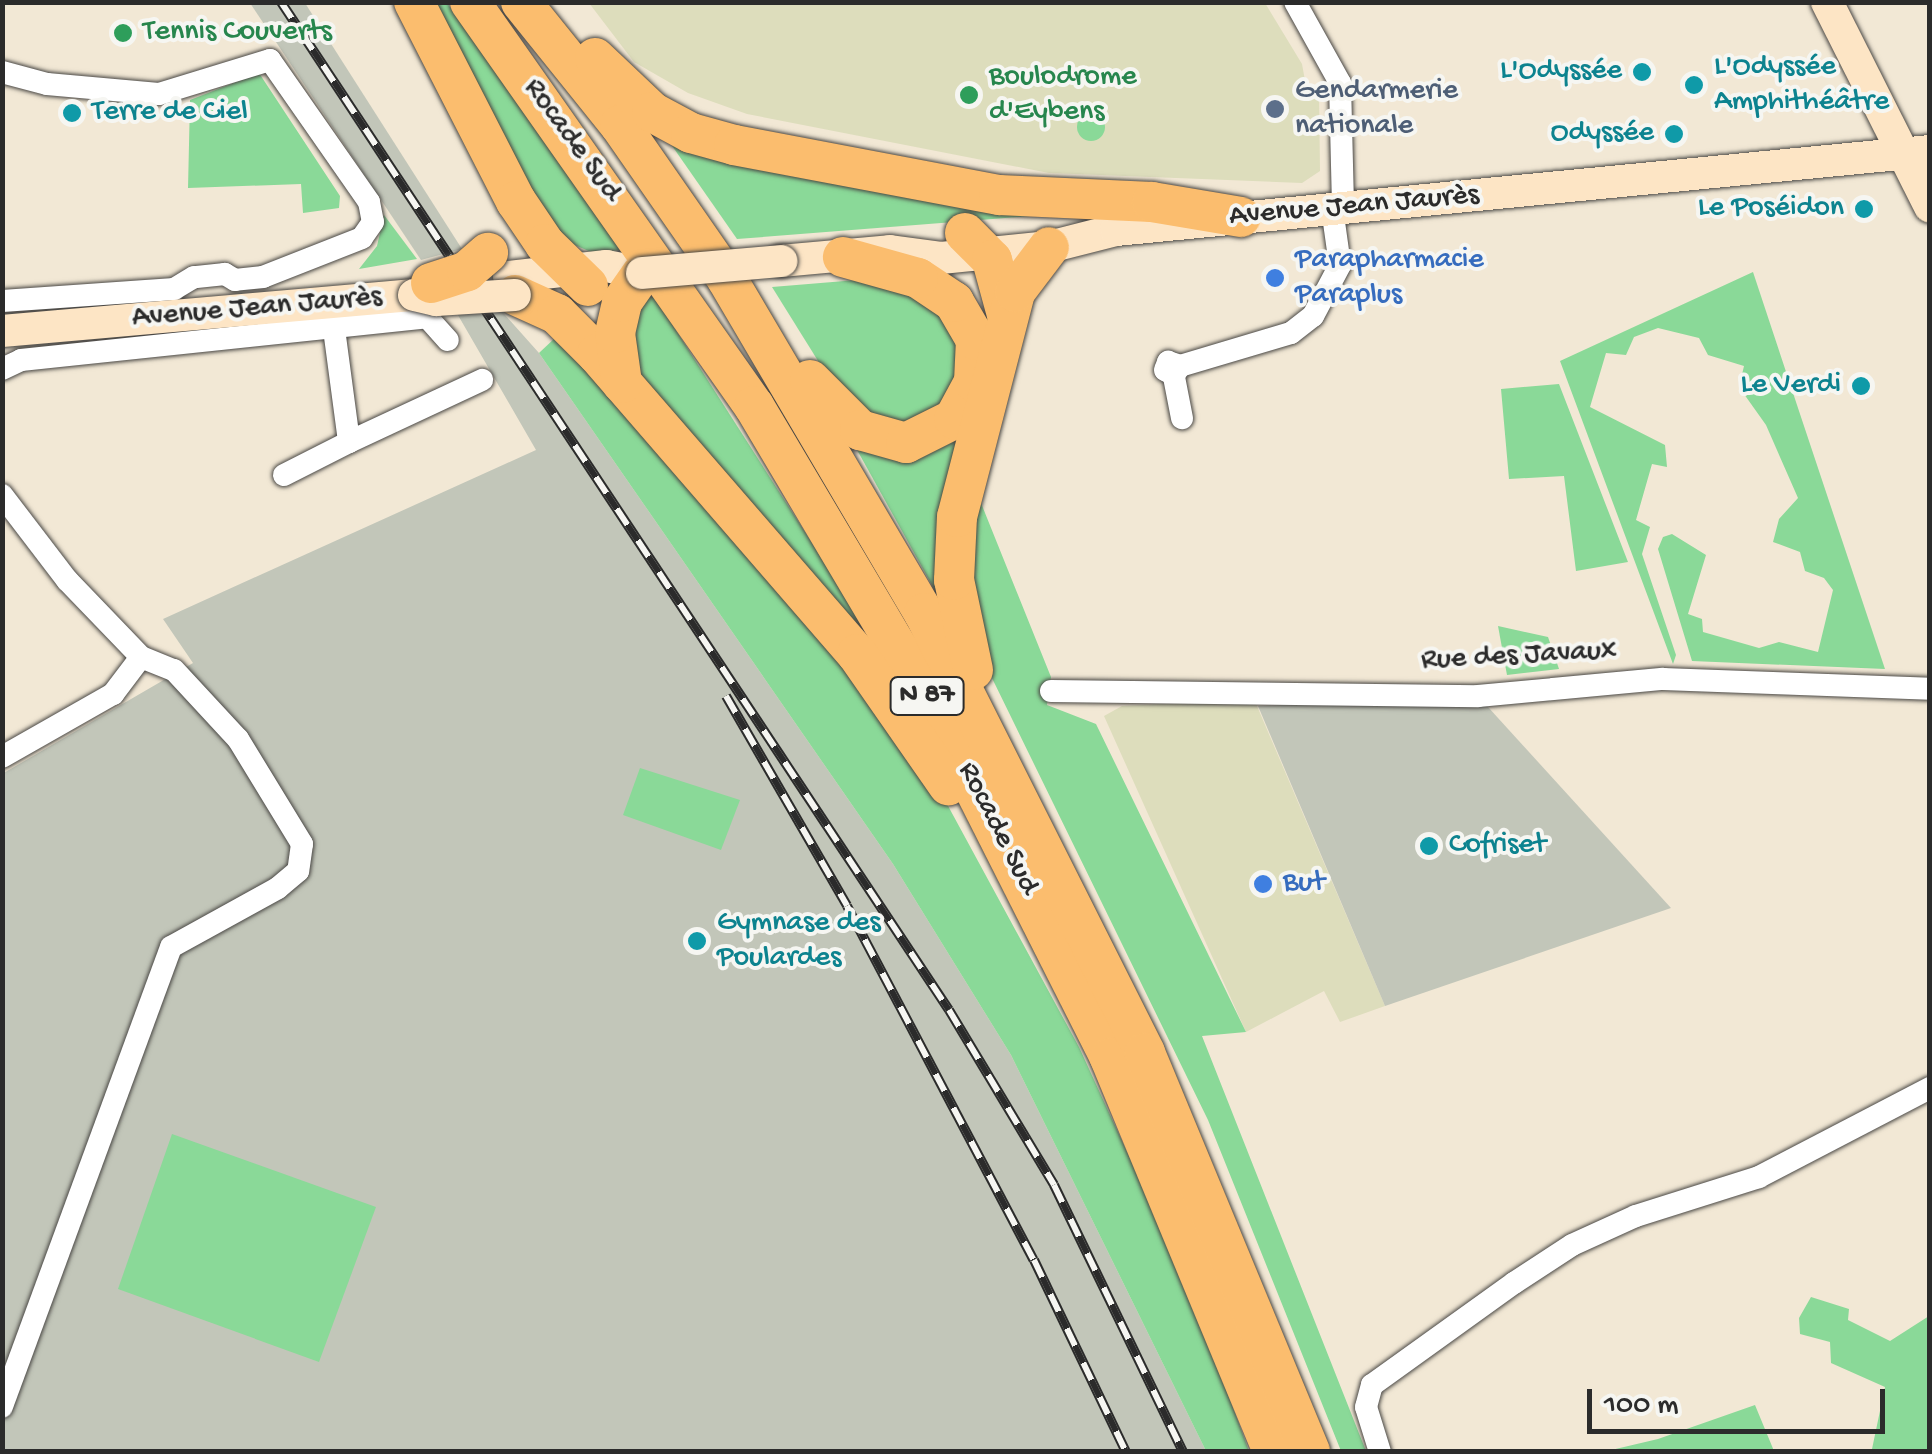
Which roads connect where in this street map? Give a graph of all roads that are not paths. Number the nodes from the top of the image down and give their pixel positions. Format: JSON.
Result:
{"nodes":[{"id":1,"x":414,"y":2,"type":"edge"},
{"id":2,"x":470,"y":2,"type":"edge"},
{"id":3,"x":521,"y":2,"type":"edge"},
{"id":4,"x":544,"y":2,"type":"edge"},
{"id":5,"x":1295,"y":2,"type":"edge"},
{"id":6,"x":1827,"y":2,"type":"edge"},
{"id":7,"x":2,"y":72,"type":"edge"},
{"id":8,"x":1916,"y":153,"type":"edge"},
{"id":9,"x":497,"y":167,"type":"junction"},
{"id":10,"x":1337,"y":207,"type":"junction"},
{"id":11,"x":1930,"y":207,"type":"edge"},
{"id":12,"x":681,"y":210,"type":"junction"},
{"id":13,"x":1241,"y":218,"type":"junction"},
{"id":14,"x":1116,"y":230,"type":"junction"},
{"id":15,"x":976,"y":243,"type":"junction"},
{"id":16,"x":1050,"y":247,"type":"junction"},
{"id":17,"x":843,"y":257,"type":"junction"},
{"id":18,"x":642,"y":273,"type":"junction"},
{"id":19,"x":504,"y":275,"type":"junction"},
{"id":20,"x":579,"y":278,"type":"junction"},
{"id":21,"x":422,"y":289,"type":"joint"},
{"id":22,"x":2,"y":300,"type":"edge"},
{"id":23,"x":1007,"y":315,"type":"junction"},
{"id":24,"x":334,"y":329,"type":"junction"},
{"id":25,"x":2,"y":331,"type":"edge"},
{"id":26,"x":448,"y":340,"type":"dead end"},
{"id":27,"x":2,"y":369,"type":"edge"},
{"id":28,"x":482,"y":380,"type":"dead end"},
{"id":29,"x":622,"y":383,"type":"junction"},
{"id":30,"x":1182,"y":418,"type":"dead end"},
{"id":31,"x":349,"y":442,"type":"junction"},
{"id":32,"x":284,"y":475,"type":"dead end"},
{"id":33,"x":2,"y":495,"type":"edge"},
{"id":34,"x":141,"y":658,"type":"junction"},
{"id":35,"x":1930,"y":688,"type":"edge"},
{"id":36,"x":1051,"y":691,"type":"dead end"},
{"id":37,"x":2,"y":756,"type":"edge"},
{"id":38,"x":1035,"y":827,"type":"junction"},
{"id":39,"x":1930,"y":1088,"type":"edge"},
{"id":40,"x":1174,"y":1202,"type":"junction"},
{"id":41,"x":2,"y":1407,"type":"edge"},
{"id":42,"x":1273,"y":1452,"type":"edge"},
{"id":43,"x":1310,"y":1452,"type":"edge"},
{"id":44,"x":1380,"y":1452,"type":"edge"}],
"edges":[{"from":1,"to":9,"type":"highway"},
{"from":2,"to":40,"type":"highway","name":"Rocade Sud","number":"N 87"},
{"from":3,"to":12,"type":"highway","name":"Rocade Sud","number":"N 87"},
{"from":4,"to":13,"type":"highway"},
{"from":5,"to":10,"type":"street"},
{"from":6,"to":8,"type":"main road"},
{"from":7,"to":22,"type":"street","name":"Avenue Jean Jaurès"},
{"from":8,"to":10,"type":"main road","name":"Avenue Jean Jaurès"},
{"from":8,"to":11,"type":"main road"},
{"from":9,"to":19,"type":"highway"},
{"from":9,"to":20,"type":"highway"},
{"from":10,"to":13,"type":"main road","name":"Avenue Jean Jaurès"},
{"from":10,"to":30,"type":"street"},
{"from":12,"to":17,"type":"highway"},
{"from":12,"to":38,"type":"highway","name":"Rocade Sud","number":"N 87"},
{"from":13,"to":14,"type":"main road","name":"Avenue Jean Jaurès"},
{"from":14,"to":15,"type":"main road"},
{"from":14,"to":16,"type":"main road","name":"Avenue Jean Jaurès"},
{"from":15,"to":16,"type":"main road","name":"Avenue Jean Jaurès"},
{"from":15,"to":17,"type":"main road","name":"Avenue Jean Jaurès"},
{"from":15,"to":23,"type":"highway"},
{"from":16,"to":23,"type":"highway"},
{"from":17,"to":18,"type":"main road","name":"Avenue Jean Jaurès","bridge":true},
{"from":18,"to":20,"type":"main road","name":"Avenue Jean Jaurès"},
{"from":18,"to":29,"type":"highway"},
{"from":19,"to":20,"type":"main road","name":"Avenue Jean Jaurès"},
{"from":19,"to":21,"type":"highway","bridge":true},
{"from":19,"to":29,"type":"highway"},
{"from":21,"to":25,"type":"main road","name":"Avenue Jean Jaurès"},
{"from":23,"to":38,"type":"highway","number":"N 87"},
{"from":24,"to":26,"type":"street","name":"Avenue Jean Jaurès"},
{"from":24,"to":27,"type":"street","name":"Avenue Jean Jaurès"},
{"from":24,"to":31,"type":"street"},
{"from":28,"to":31,"type":"street"},
{"from":29,"to":40,"type":"highway"},
{"from":31,"to":32,"type":"street"},
{"from":33,"to":34,"type":"street"},
{"from":34,"to":37,"type":"street"},
{"from":34,"to":41,"type":"street"},
{"from":35,"to":36,"type":"street","name":"Rue des Javaux"},
{"from":38,"to":43,"type":"highway","name":"Rocade Sud","number":"N 87"},
{"from":39,"to":44,"type":"street"},
{"from":40,"to":42,"type":"highway","name":"Rocade Sud","number":"N 87"}]}
